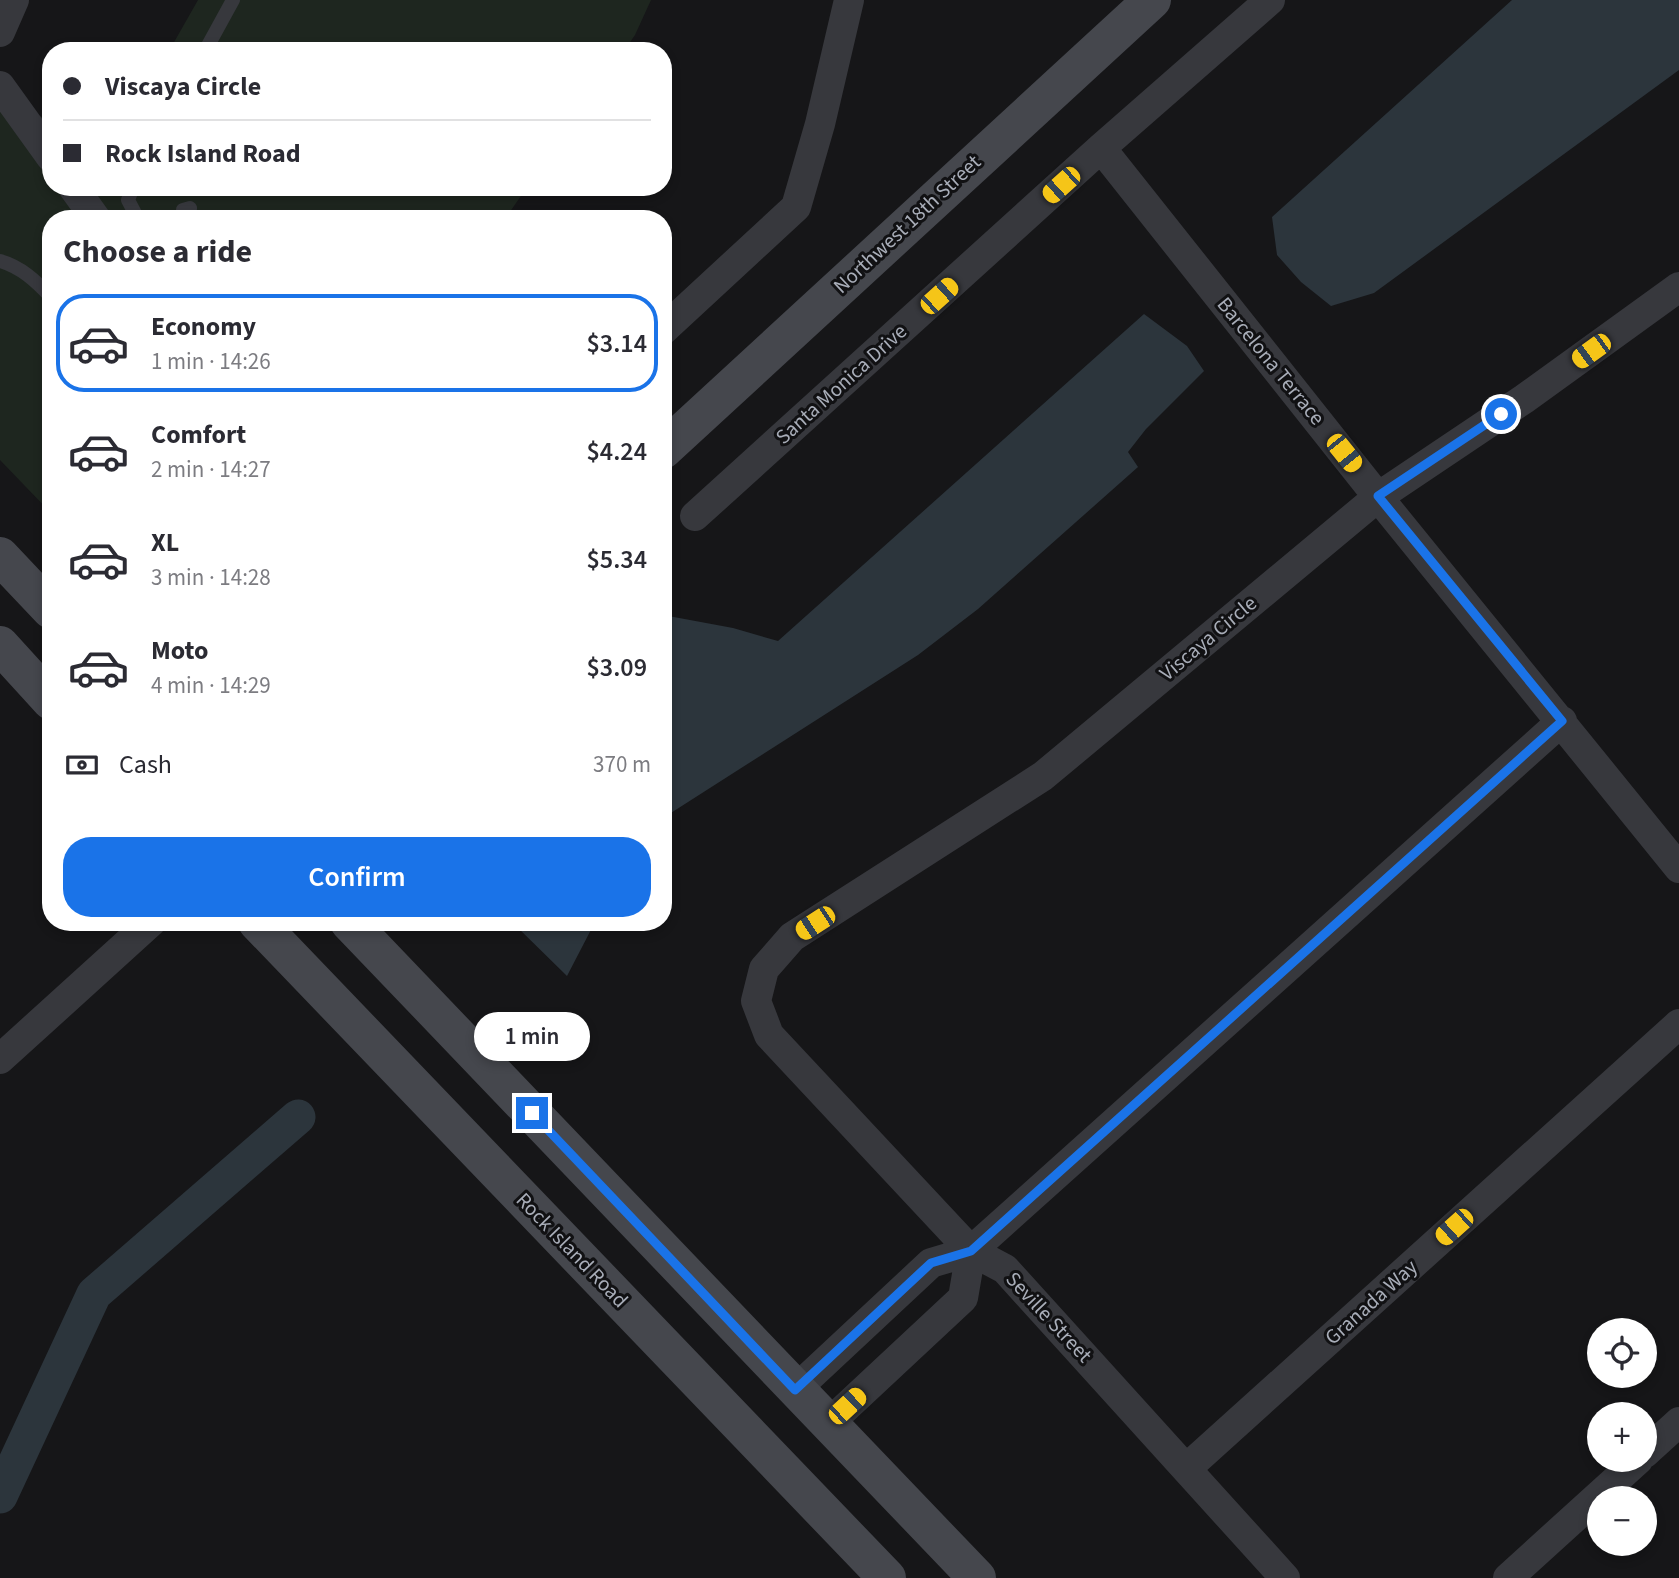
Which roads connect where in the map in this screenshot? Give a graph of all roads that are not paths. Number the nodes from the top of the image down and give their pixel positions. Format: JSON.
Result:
{"nodes":[{"id":1,"x":14,"y":0,"type":"edge"},
{"id":2,"x":233,"y":0,"type":"edge"},
{"id":3,"x":849,"y":0,"type":"edge"},
{"id":4,"x":1152,"y":0,"type":"edge"},
{"id":5,"x":1270,"y":0,"type":"edge"},
{"id":6,"x":0,"y":32,"type":"edge"},
{"id":7,"x":210,"y":42,"type":"edge"},
{"id":8,"x":0,"y":86,"type":"edge"},
{"id":9,"x":42,"y":144,"type":"edge"},
{"id":10,"x":1101,"y":148,"type":"junction"},
{"id":11,"x":0,"y":261,"type":"edge"},
{"id":12,"x":42,"y":288,"type":"edge"},
{"id":13,"x":1679,"y":288,"type":"edge"},
{"id":14,"x":672,"y":322,"type":"edge"},
{"id":15,"x":672,"y":442,"type":"edge"},
{"id":16,"x":1378,"y":496,"type":"junction"},
{"id":17,"x":695,"y":516,"type":"dead end"},
{"id":18,"x":0,"y":556,"type":"edge"},
{"id":19,"x":42,"y":600,"type":"edge"},
{"id":20,"x":0,"y":645,"type":"edge"},
{"id":21,"x":42,"y":691,"type":"edge"},
{"id":22,"x":1562,"y":721,"type":"junction"},
{"id":23,"x":1679,"y":868,"type":"edge"},
{"id":24,"x":141,"y":931,"type":"edge"},
{"id":25,"x":266,"y":931,"type":"edge"},
{"id":26,"x":358,"y":931,"type":"edge"},
{"id":27,"x":756,"y":1001,"type":"joint"},
{"id":28,"x":1679,"y":1024,"type":"edge"},
{"id":29,"x":0,"y":1059,"type":"edge"},
{"id":30,"x":971,"y":1251,"type":"junction"},
{"id":31,"x":795,"y":1390,"type":"junction"},
{"id":32,"x":1679,"y":1422,"type":"edge"},
{"id":33,"x":828,"y":1424,"type":"junction"},
{"id":34,"x":1657,"y":1442,"type":"edge"},
{"id":35,"x":1187,"y":1468,"type":"junction"},
{"id":36,"x":1625,"y":1472,"type":"edge"},
{"id":37,"x":887,"y":1578,"type":"edge"},
{"id":38,"x":977,"y":1578,"type":"edge"},
{"id":39,"x":1285,"y":1578,"type":"edge"},
{"id":40,"x":1508,"y":1578,"type":"edge"}],
"edges":[{"from":1,"to":6,"type":"street"},
{"from":2,"to":7,"type":"lane"},
{"from":3,"to":14,"type":"street"},
{"from":4,"to":15,"type":"main road","name":"Northwest 18th Street"},
{"from":5,"to":10,"type":"street","name":"Santa Monica Drive"},
{"from":8,"to":9,"type":"street"},
{"from":10,"to":16,"type":"street","name":"Barcelona Terrace"},
{"from":10,"to":17,"type":"street","name":"Santa Monica Drive"},
{"from":11,"to":12,"type":"lane"},
{"from":13,"to":16,"type":"street","name":"Viscaya Circle"},
{"from":16,"to":22,"type":"street","name":"Barcelona Terrace"},
{"from":16,"to":27,"type":"street","name":"Viscaya Circle"},
{"from":18,"to":19,"type":"main road"},
{"from":20,"to":21,"type":"main road"},
{"from":22,"to":23,"type":"street","name":"Barcelona Terrace"},
{"from":22,"to":30,"type":"street"},
{"from":24,"to":29,"type":"street"},
{"from":25,"to":37,"type":"main road","name":"Rock Island Road"},
{"from":26,"to":31,"type":"main road"},
{"from":27,"to":30,"type":"street","name":"Seville Street"},
{"from":28,"to":35,"type":"street","name":"Granada Way"},
{"from":30,"to":31,"type":"street"},
{"from":30,"to":33,"type":"street"},
{"from":30,"to":35,"type":"street","name":"Seville Street"},
{"from":31,"to":33,"type":"main road"},
{"from":32,"to":34,"type":"street"},
{"from":33,"to":38,"type":"main road"},
{"from":35,"to":39,"type":"street","name":"Seville Street"},
{"from":36,"to":40,"type":"street"}]}
